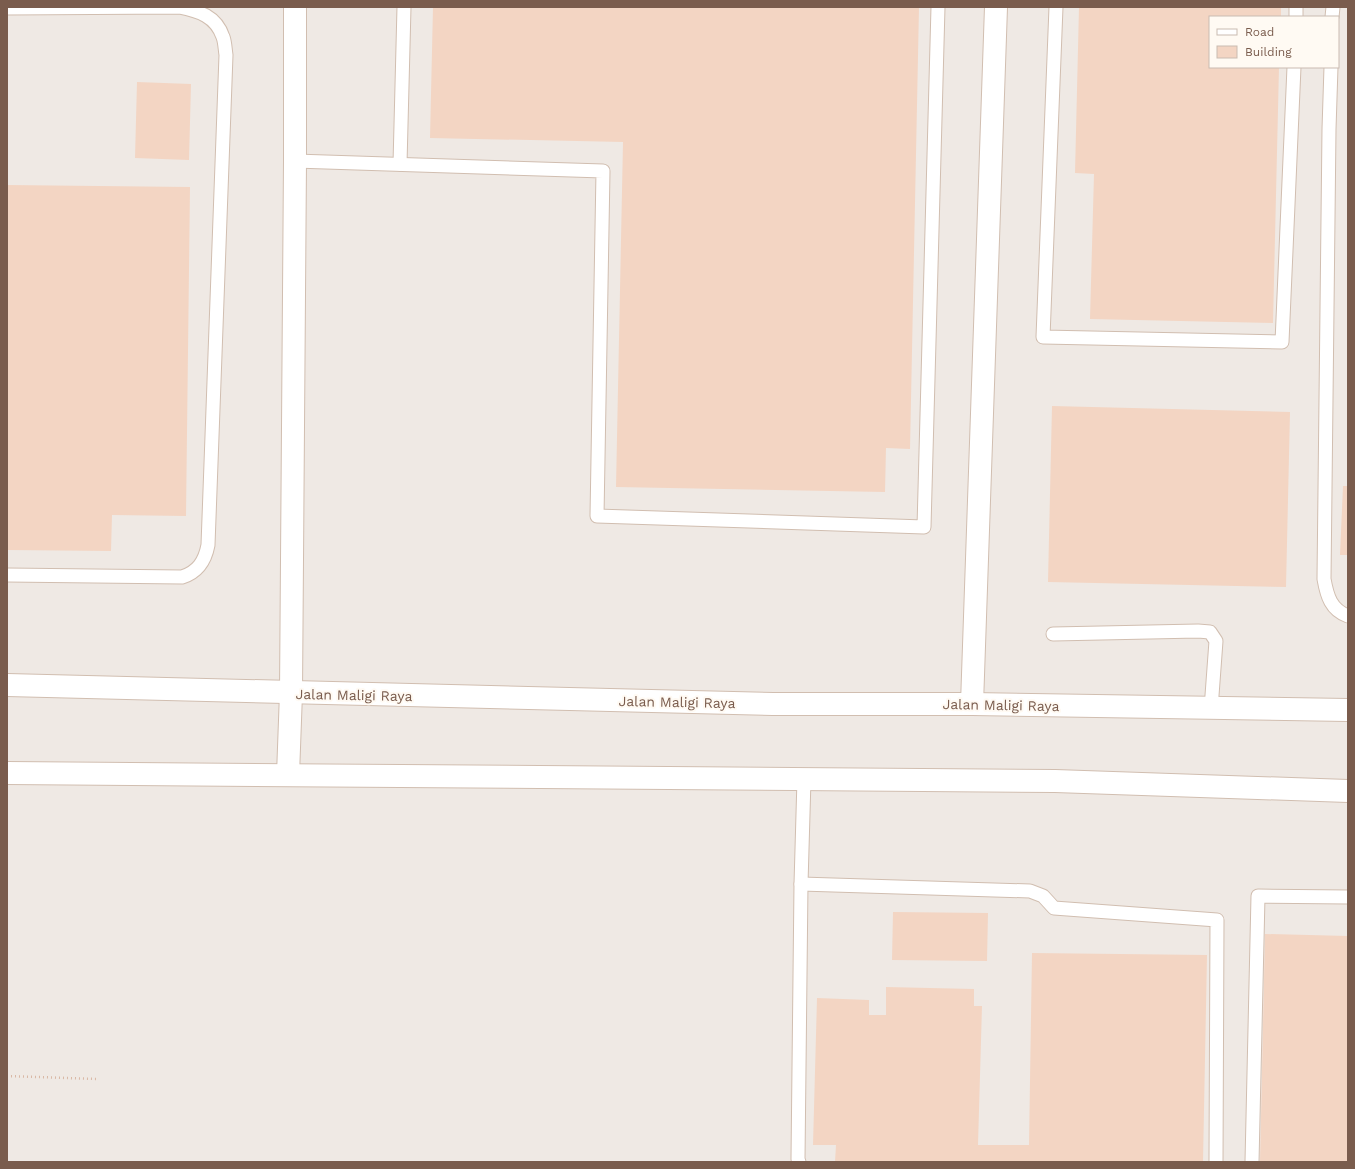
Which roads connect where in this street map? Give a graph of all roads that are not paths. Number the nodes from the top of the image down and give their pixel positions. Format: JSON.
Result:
{"nodes":[{"id":1,"x":295,"y":7,"type":"edge"},
{"id":2,"x":404,"y":7,"type":"edge"},
{"id":3,"x":938,"y":7,"type":"edge"},
{"id":4,"x":996,"y":7,"type":"edge"},
{"id":5,"x":1056,"y":7,"type":"edge"},
{"id":6,"x":7,"y":8,"type":"edge"},
{"id":7,"x":1294,"y":68,"type":"edge"},
{"id":8,"x":1331,"y":68,"type":"edge"},
{"id":9,"x":295,"y":161,"type":"junction"},
{"id":10,"x":400,"y":164,"type":"junction"},
{"id":11,"x":7,"y":576,"type":"edge"},
{"id":12,"x":1348,"y":616,"type":"edge"},
{"id":13,"x":1053,"y":634,"type":"dead end"},
{"id":14,"x":7,"y":686,"type":"edge"},
{"id":15,"x":291,"y":693,"type":"junction"},
{"id":16,"x":972,"y":704,"type":"junction"},
{"id":17,"x":1211,"y":709,"type":"junction"},
{"id":18,"x":1348,"y":710,"type":"edge"},
{"id":19,"x":7,"y":773,"type":"edge"},
{"id":20,"x":288,"y":775,"type":"junction"},
{"id":21,"x":804,"y":779,"type":"junction"},
{"id":22,"x":1348,"y":791,"type":"edge"},
{"id":23,"x":801,"y":884,"type":"junction"},
{"id":24,"x":1348,"y":897,"type":"edge"},
{"id":25,"x":799,"y":1162,"type":"edge"},
{"id":26,"x":1216,"y":1162,"type":"edge"},
{"id":27,"x":1252,"y":1162,"type":"edge"}],
"edges":[{"from":1,"to":9,"type":"street"},
{"from":2,"to":10,"type":"lane"},
{"from":3,"to":10,"type":"lane"},
{"from":4,"to":16,"type":"street"},
{"from":5,"to":7,"type":"lane"},
{"from":6,"to":11,"type":"lane"},
{"from":8,"to":12,"type":"lane"},
{"from":9,"to":10,"type":"lane"},
{"from":9,"to":15,"type":"street"},
{"from":13,"to":17,"type":"lane"},
{"from":14,"to":15,"type":"street","name":"Jalan Maligi Raya"},
{"from":15,"to":16,"type":"street","name":"Jalan Maligi Raya"},
{"from":15,"to":20,"type":"street"},
{"from":16,"to":17,"type":"street","name":"Jalan Maligi Raya"},
{"from":17,"to":18,"type":"street","name":"Jalan Maligi Raya"},
{"from":19,"to":20,"type":"street"},
{"from":20,"to":21,"type":"street"},
{"from":21,"to":22,"type":"street"},
{"from":21,"to":23,"type":"lane"},
{"from":23,"to":25,"type":"lane"},
{"from":23,"to":26,"type":"lane"},
{"from":24,"to":27,"type":"lane"}]}
